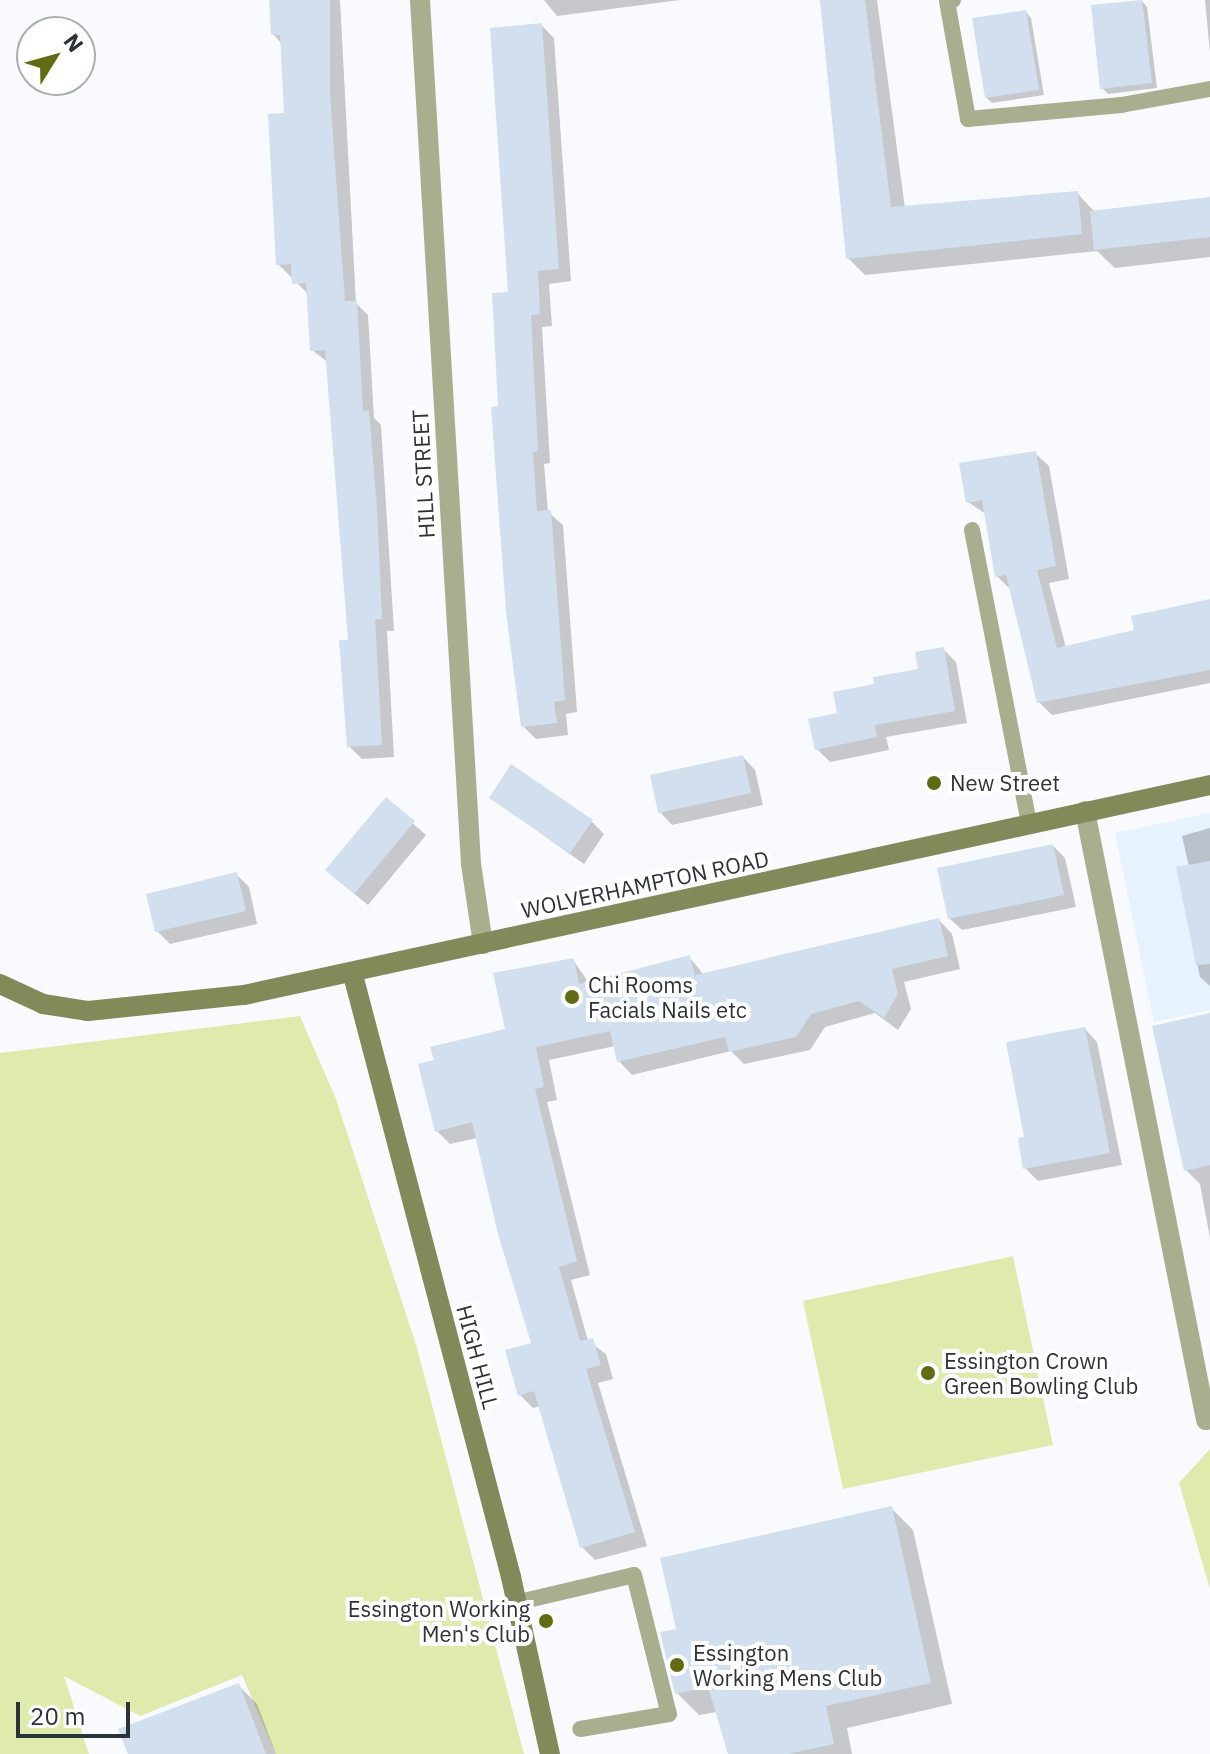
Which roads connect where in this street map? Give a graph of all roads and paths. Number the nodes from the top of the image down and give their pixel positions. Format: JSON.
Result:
{"nodes":[{"id":1,"x":420,"y":0,"type":"edge"},
{"id":2,"x":953,"y":0,"type":"edge"},
{"id":3,"x":1210,"y":89,"type":"edge"},
{"id":4,"x":972,"y":530,"type":"dead end"},
{"id":5,"x":1210,"y":785,"type":"edge"},
{"id":6,"x":1085,"y":811,"type":"junction"},
{"id":7,"x":1029,"y":824,"type":"junction"},
{"id":8,"x":483,"y":944,"type":"junction"},
{"id":9,"x":353,"y":975,"type":"junction"},
{"id":10,"x":0,"y":984,"type":"edge"},
{"id":11,"x":1206,"y":1420,"type":"dead end"},
{"id":12,"x":515,"y":1603,"type":"junction"},
{"id":13,"x":580,"y":1729,"type":"dead end"},
{"id":14,"x":550,"y":1754,"type":"edge"}],
"edges":[{"from":1,"to":8,"type":"street","name":"HILL STREET"},
{"from":2,"to":3,"type":"lane"},
{"from":4,"to":7,"type":"lane"},
{"from":5,"to":6,"type":"main road","name":"WOLVERHAMPTON ROAD"},
{"from":6,"to":7,"type":"main road","name":"WOLVERHAMPTON ROAD"},
{"from":6,"to":11,"type":"street"},
{"from":7,"to":8,"type":"main road","name":"WOLVERHAMPTON ROAD"},
{"from":8,"to":9,"type":"main road","name":"WOLVERHAMPTON ROAD"},
{"from":9,"to":10,"type":"main road","name":"WOLVERHAMPTON ROAD"},
{"from":9,"to":12,"type":"main road","name":"HIGH HILL"},
{"from":12,"to":13,"type":"lane"},
{"from":12,"to":14,"type":"main road","name":"HIGH HILL"}]}
